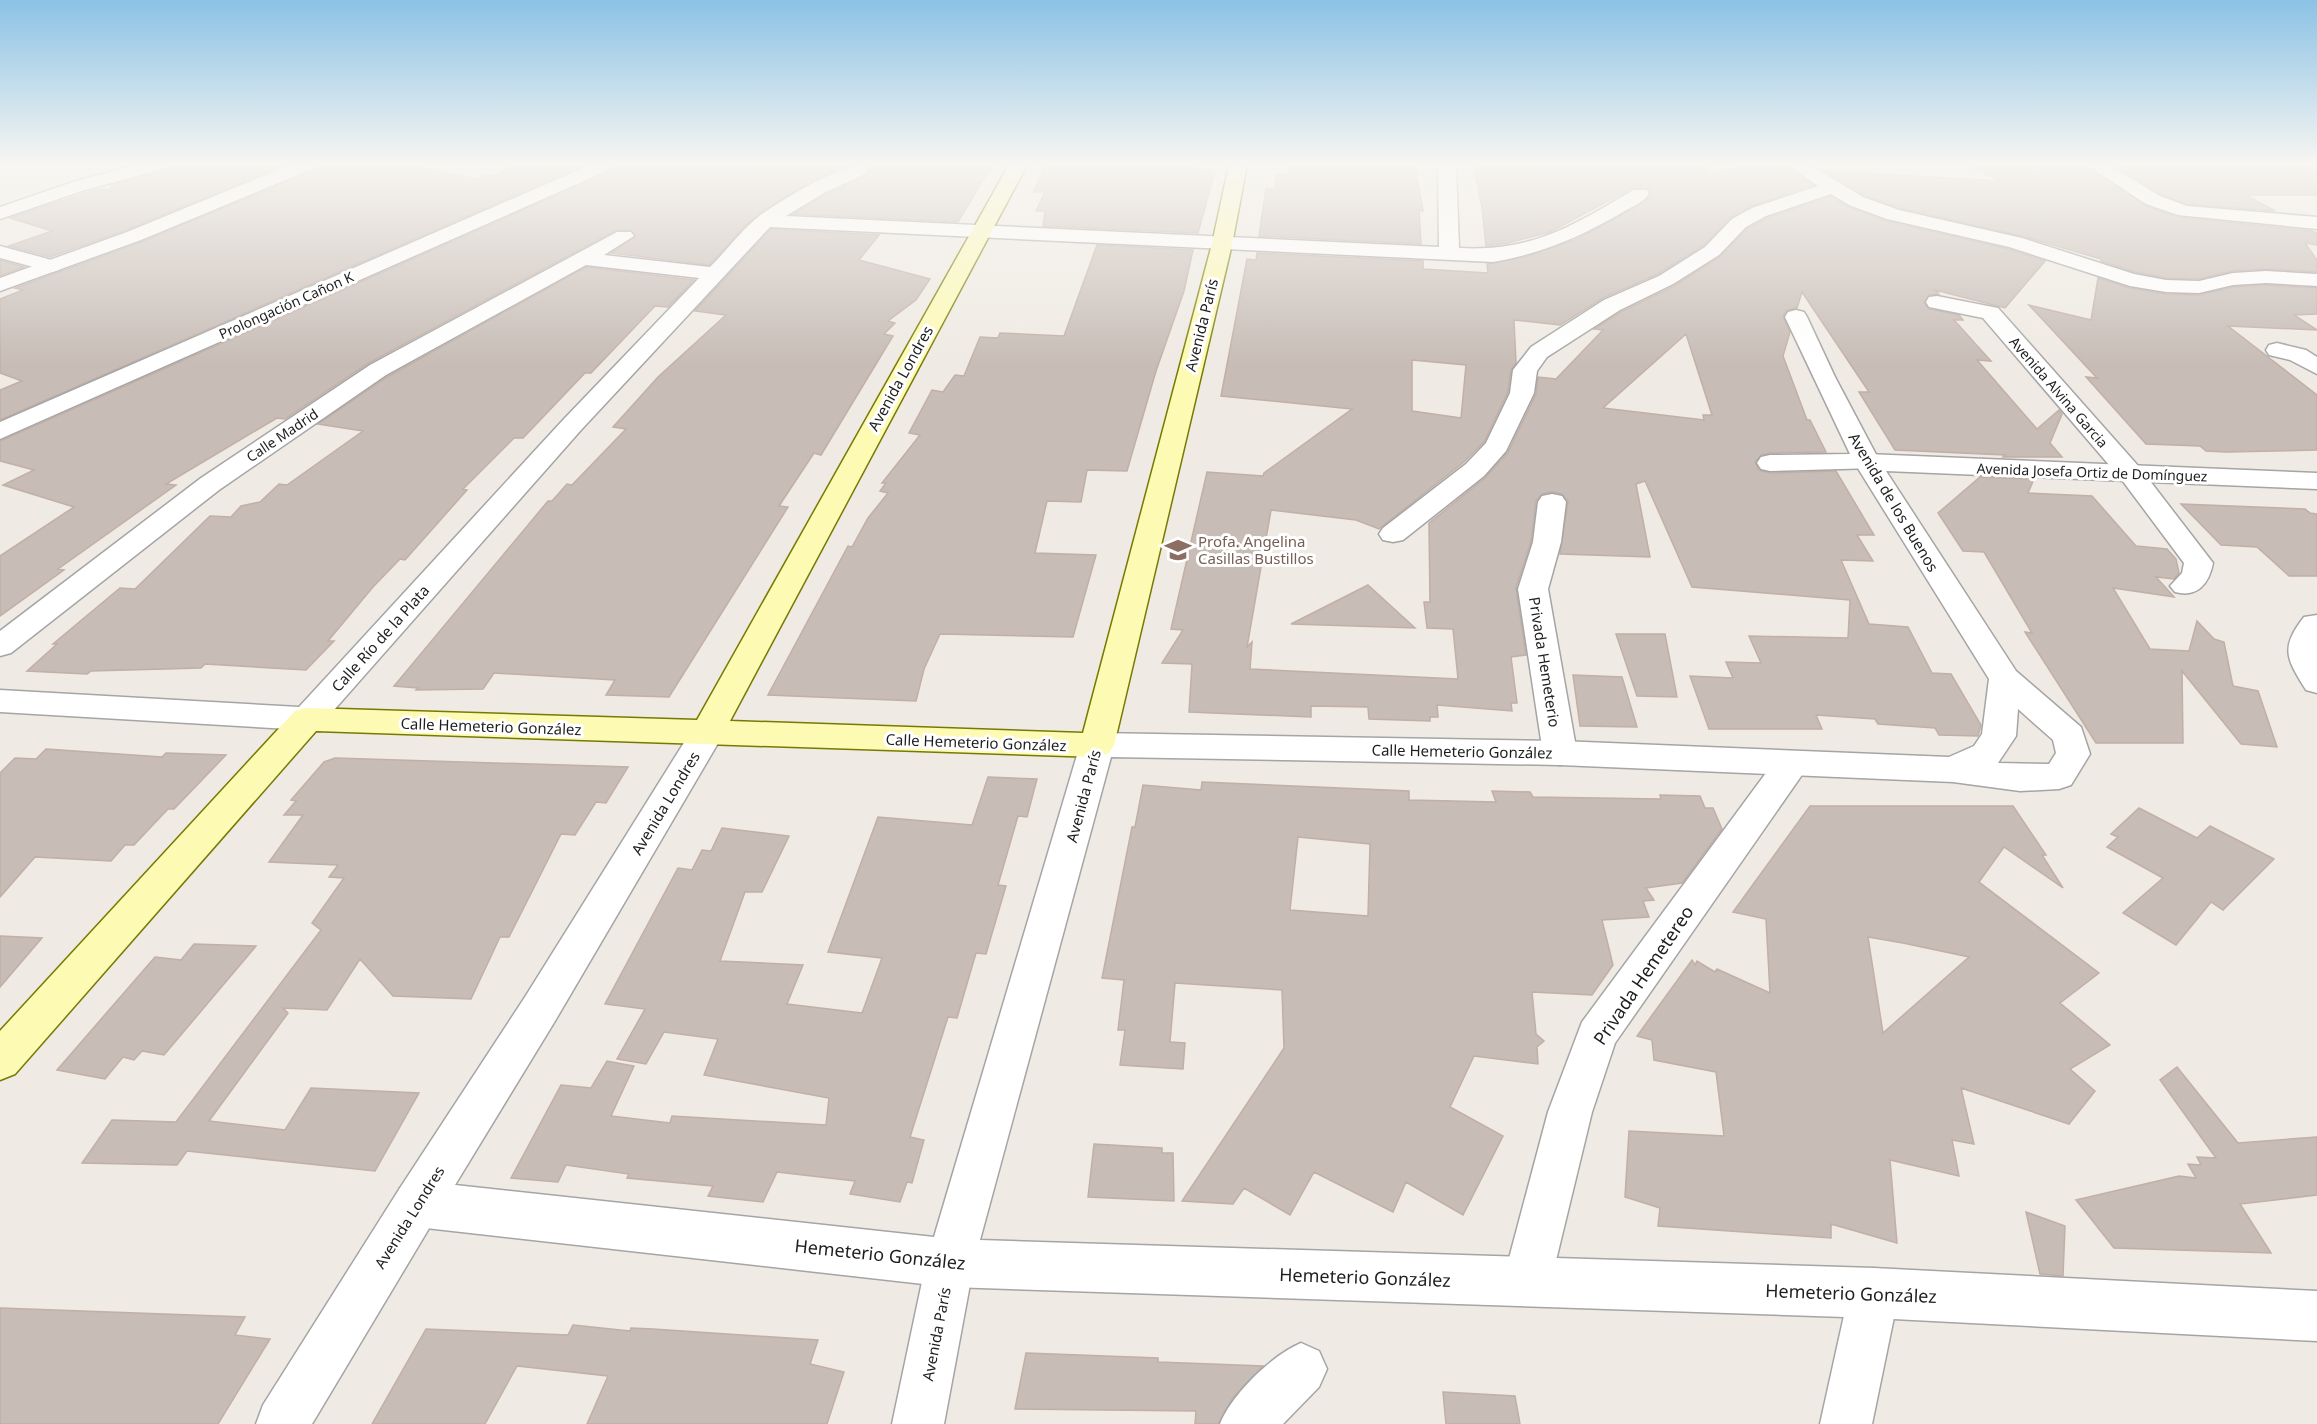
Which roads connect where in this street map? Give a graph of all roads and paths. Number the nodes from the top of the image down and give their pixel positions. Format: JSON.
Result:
{"nodes":[{"id":1,"x":139,"y":231,"type":"edge"},
{"id":2,"x":454,"y":231,"type":"edge"},
{"id":3,"x":755,"y":231,"type":"edge"},
{"id":4,"x":980,"y":231,"type":"edge"},
{"id":5,"x":988,"y":231,"type":"edge"},
{"id":6,"x":1224,"y":231,"type":"edge"},
{"id":7,"x":1448,"y":231,"type":"edge"},
{"id":8,"x":1574,"y":231,"type":"edge"},
{"id":9,"x":1730,"y":231,"type":"edge"},
{"id":10,"x":1969,"y":231,"type":"edge"},
{"id":11,"x":624,"y":236,"type":"dead end"},
{"id":12,"x":1221,"y":244,"type":"junction"},
{"id":13,"x":0,"y":252,"type":"edge"},
{"id":14,"x":1449,"y":254,"type":"junction"},
{"id":15,"x":587,"y":259,"type":"junction"},
{"id":16,"x":52,"y":266,"type":"junction"},
{"id":17,"x":715,"y":274,"type":"junction"},
{"id":18,"x":2317,"y":280,"type":"edge"},
{"id":19,"x":0,"y":285,"type":"edge"},
{"id":20,"x":1937,"y":302,"type":"dead end"},
{"id":21,"x":1796,"y":317,"type":"dead end"},
{"id":22,"x":2277,"y":350,"type":"dead end"},
{"id":23,"x":2317,"y":367,"type":"edge"},
{"id":24,"x":0,"y":431,"type":"edge"},
{"id":25,"x":1867,"y":462,"type":"junction"},
{"id":26,"x":1770,"y":463,"type":"dead end"},
{"id":27,"x":2131,"y":474,"type":"junction"},
{"id":28,"x":2317,"y":481,"type":"edge"},
{"id":29,"x":1552,"y":502,"type":"dead end"},
{"id":30,"x":1393,"y":534,"type":"dead end"},
{"id":31,"x":2185,"y":586,"type":"dead end"},
{"id":32,"x":2315,"y":624,"type":"dead end"},
{"id":33,"x":0,"y":646,"type":"edge"},
{"id":34,"x":2005,"y":679,"type":"junction"},
{"id":35,"x":2317,"y":682,"type":"edge"},
{"id":36,"x":0,"y":701,"type":"edge"},
{"id":37,"x":306,"y":719,"type":"junction"},
{"id":38,"x":707,"y":733,"type":"junction"},
{"id":39,"x":1097,"y":745,"type":"junction"},
{"id":40,"x":1560,"y":753,"type":"junction"},
{"id":41,"x":1792,"y":763,"type":"junction"},
{"id":42,"x":1953,"y":770,"type":"junction"},
{"id":43,"x":0,"y":1061,"type":"edge"},
{"id":44,"x":417,"y":1204,"type":"junction"},
{"id":45,"x":950,"y":1263,"type":"junction"},
{"id":46,"x":1527,"y":1281,"type":"junction"},
{"id":47,"x":1874,"y":1293,"type":"junction"},
{"id":48,"x":2317,"y":1316,"type":"edge"},
{"id":49,"x":1301,"y":1369,"type":"dead end"},
{"id":50,"x":282,"y":1424,"type":"edge"},
{"id":51,"x":918,"y":1424,"type":"edge"},
{"id":52,"x":1246,"y":1424,"type":"edge"},
{"id":53,"x":1846,"y":1424,"type":"edge"}],
"edges":[{"from":1,"to":16,"type":"street"},
{"from":2,"to":24,"type":"street","name":"Prolongación Cañon K"},
{"from":3,"to":17,"type":"street","name":"Calle Río de la Plata"},
{"from":4,"to":38,"type":"main road","name":"Avenida Londres"},
{"from":5,"to":12,"type":"street"},
{"from":6,"to":12,"type":"main road","name":"Avenida París"},
{"from":7,"to":14,"type":"street"},
{"from":8,"to":14,"type":"street"},
{"from":9,"to":30,"type":"street"},
{"from":10,"to":18,"type":"street"},
{"from":11,"to":15,"type":"street","name":"Calle Madrid"},
{"from":12,"to":14,"type":"street"},
{"from":12,"to":39,"type":"main road","name":"Avenida París"},
{"from":13,"to":16,"type":"street"},
{"from":15,"to":17,"type":"street"},
{"from":15,"to":33,"type":"street","name":"Calle Madrid"},
{"from":16,"to":19,"type":"street"},
{"from":17,"to":37,"type":"street","name":"Calle Río de la Plata"},
{"from":20,"to":27,"type":"street","name":"Avenida Alvina Garcia"},
{"from":21,"to":25,"type":"street","name":"Avenida de los Buenos"},
{"from":22,"to":23,"type":"street"},
{"from":25,"to":26,"type":"street","name":"Avenida Josefa Ortiz de Domínguez"},
{"from":25,"to":27,"type":"street","name":"Avenida Josefa Ortiz de Domínguez"},
{"from":25,"to":34,"type":"street","name":"Avenida de los Buenos"},
{"from":27,"to":28,"type":"street","name":"Avenida Josefa Ortiz de Domínguez"},
{"from":27,"to":31,"type":"street","name":"Avenida Alvina Garcia"},
{"from":29,"to":40,"type":"street","name":"Privada Hemeterio"},
{"from":32,"to":35,"type":"street"},
{"from":34,"to":42,"type":"street"},
{"from":34,"to":42,"type":"street","name":"Avenida de los Buenos"},
{"from":36,"to":37,"type":"street","name":"Calle Hemeterio González"},
{"from":37,"to":38,"type":"main road","name":"Calle Hemeterio González"},
{"from":37,"to":43,"type":"main road","name":"Calle Río de la Plata"},
{"from":38,"to":39,"type":"main road","name":"Calle Hemeterio González"},
{"from":38,"to":44,"type":"street","name":"Avenida Londres"},
{"from":39,"to":40,"type":"street","name":"Calle Hemeterio González"},
{"from":39,"to":45,"type":"street","name":"Avenida París"},
{"from":40,"to":41,"type":"street","name":"Calle Hemeterio González"},
{"from":41,"to":42,"type":"street","name":"Calle Hemeterio González"},
{"from":41,"to":46,"type":"street","name":"Privada Hemetereo"},
{"from":44,"to":45,"type":"street","name":"Hemeterio González"},
{"from":44,"to":50,"type":"street","name":"Avenida Londres"},
{"from":45,"to":46,"type":"street","name":"Hemeterio González"},
{"from":45,"to":51,"type":"street","name":"Avenida París"},
{"from":46,"to":47,"type":"street","name":"Hemeterio González"},
{"from":47,"to":48,"type":"street","name":"Hemeterio González"},
{"from":47,"to":53,"type":"street"},
{"from":49,"to":52,"type":"street"}]}
